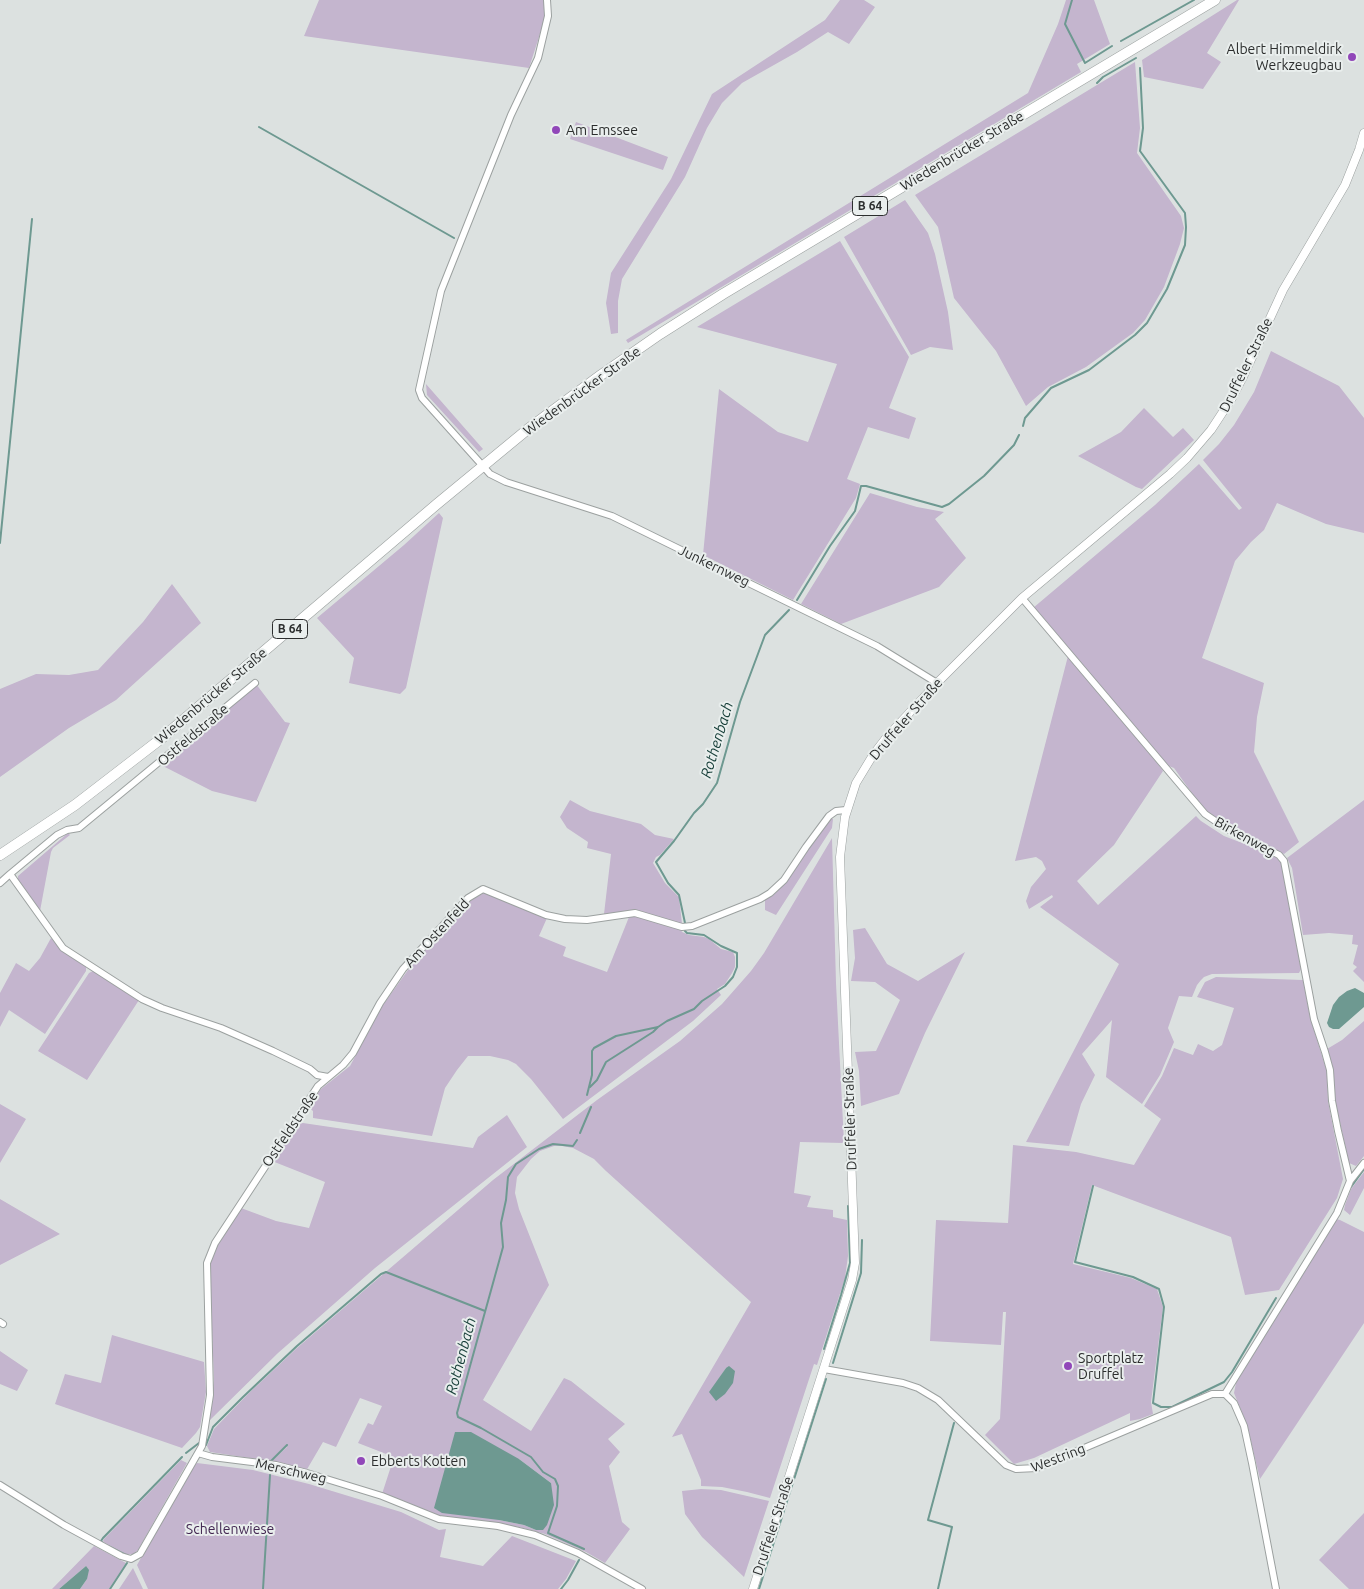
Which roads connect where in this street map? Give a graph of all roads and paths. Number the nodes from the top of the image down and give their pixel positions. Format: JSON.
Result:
{"nodes":[{"id":1,"x":547,"y":0,"type":"edge"},
{"id":2,"x":1215,"y":0,"type":"edge"},
{"id":3,"x":1364,"y":133,"type":"edge"},
{"id":4,"x":483,"y":467,"type":"junction"},
{"id":5,"x":1022,"y":598,"type":"junction"},
{"id":6,"x":255,"y":683,"type":"dead end"},
{"id":7,"x":938,"y":683,"type":"junction"},
{"id":8,"x":846,"y":810,"type":"junction"},
{"id":9,"x":0,"y":855,"type":"edge"},
{"id":10,"x":10,"y":874,"type":"junction"},
{"id":11,"x":0,"y":883,"type":"edge"},
{"id":12,"x":317,"y":1075,"type":"junction"},
{"id":13,"x":328,"y":1077,"type":"junction"},
{"id":14,"x":318,"y":1086,"type":"junction"},
{"id":15,"x":1364,"y":1162,"type":"edge"},
{"id":16,"x":1347,"y":1167,"type":"junction"},
{"id":17,"x":1359,"y":1169,"type":"junction"},
{"id":18,"x":1350,"y":1181,"type":"junction"},
{"id":19,"x":824,"y":1368,"type":"junction"},
{"id":20,"x":1225,"y":1394,"type":"junction"},
{"id":21,"x":198,"y":1453,"type":"junction"},
{"id":22,"x":0,"y":1485,"type":"edge"},
{"id":23,"x":641,"y":1589,"type":"edge"},
{"id":24,"x":753,"y":1589,"type":"edge"},
{"id":25,"x":1276,"y":1589,"type":"edge"}],
"edges":[{"from":1,"to":4,"type":"street"},
{"from":2,"to":4,"type":"main road","name":"Wiedenbrücker Straße","number":"B 64"},
{"from":3,"to":5,"type":"street","name":"Druffeler Straße"},
{"from":4,"to":7,"type":"street","name":"Junkernweg"},
{"from":4,"to":9,"type":"main road","name":"Wiedenbrücker Straße","number":"B 64"},
{"from":5,"to":7,"type":"street","name":"Druffeler Straße"},
{"from":5,"to":16,"type":"street","name":"Birkenweg"},
{"from":6,"to":10,"type":"street","name":"Ostfeldstraße"},
{"from":7,"to":8,"type":"street","name":"Druffeler Straße"},
{"from":8,"to":13,"type":"street","name":"Am Ostenfeld"},
{"from":8,"to":19,"type":"street","name":"Druffeler Straße"},
{"from":10,"to":11,"type":"street","name":"Ostfeldstraße"},
{"from":10,"to":12,"type":"street","name":"Ostfeldstraße"},
{"from":12,"to":13,"type":"street"},
{"from":12,"to":14,"type":"street","name":"Ostfeldstraße"},
{"from":13,"to":14,"type":"street","name":"Am Ostenfeld"},
{"from":14,"to":21,"type":"street","name":"Ostfeldstraße"},
{"from":15,"to":17,"type":"street"},
{"from":16,"to":17,"type":"street"},
{"from":16,"to":18,"type":"street","name":"Birkenweg"},
{"from":17,"to":18,"type":"street"},
{"from":18,"to":20,"type":"street"},
{"from":19,"to":20,"type":"street","name":"Westring"},
{"from":19,"to":24,"type":"street","name":"Druffeler Straße"},
{"from":20,"to":25,"type":"street"},
{"from":21,"to":22,"type":"street"},
{"from":21,"to":23,"type":"street","name":"Merschweg"}]}
